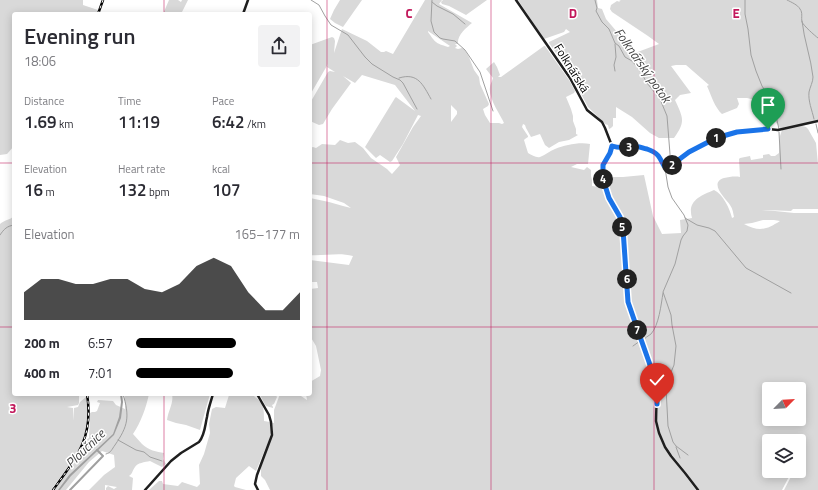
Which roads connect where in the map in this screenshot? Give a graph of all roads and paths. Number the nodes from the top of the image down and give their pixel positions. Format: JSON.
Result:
{"nodes":[{"id":1,"x":248,"y":0,"type":"edge"},
{"id":2,"x":516,"y":0,"type":"edge"},
{"id":3,"x":244,"y":12,"type":"edge"},
{"id":4,"x":818,"y":120,"type":"edge"},
{"id":5,"x":612,"y":146,"type":"junction"},
{"id":6,"x":212,"y":396,"type":"edge"},
{"id":7,"x":258,"y":396,"type":"edge"},
{"id":8,"x":145,"y":490,"type":"edge"},
{"id":9,"x":258,"y":490,"type":"edge"},
{"id":10,"x":698,"y":490,"type":"edge"}],
"edges":[{"from":1,"to":3,"type":"street"},
{"from":2,"to":5,"type":"street","name":"Folknářská"},
{"from":4,"to":5,"type":"street"},
{"from":5,"to":10,"type":"street"},
{"from":6,"to":8,"type":"street"},
{"from":7,"to":9,"type":"street"}]}
